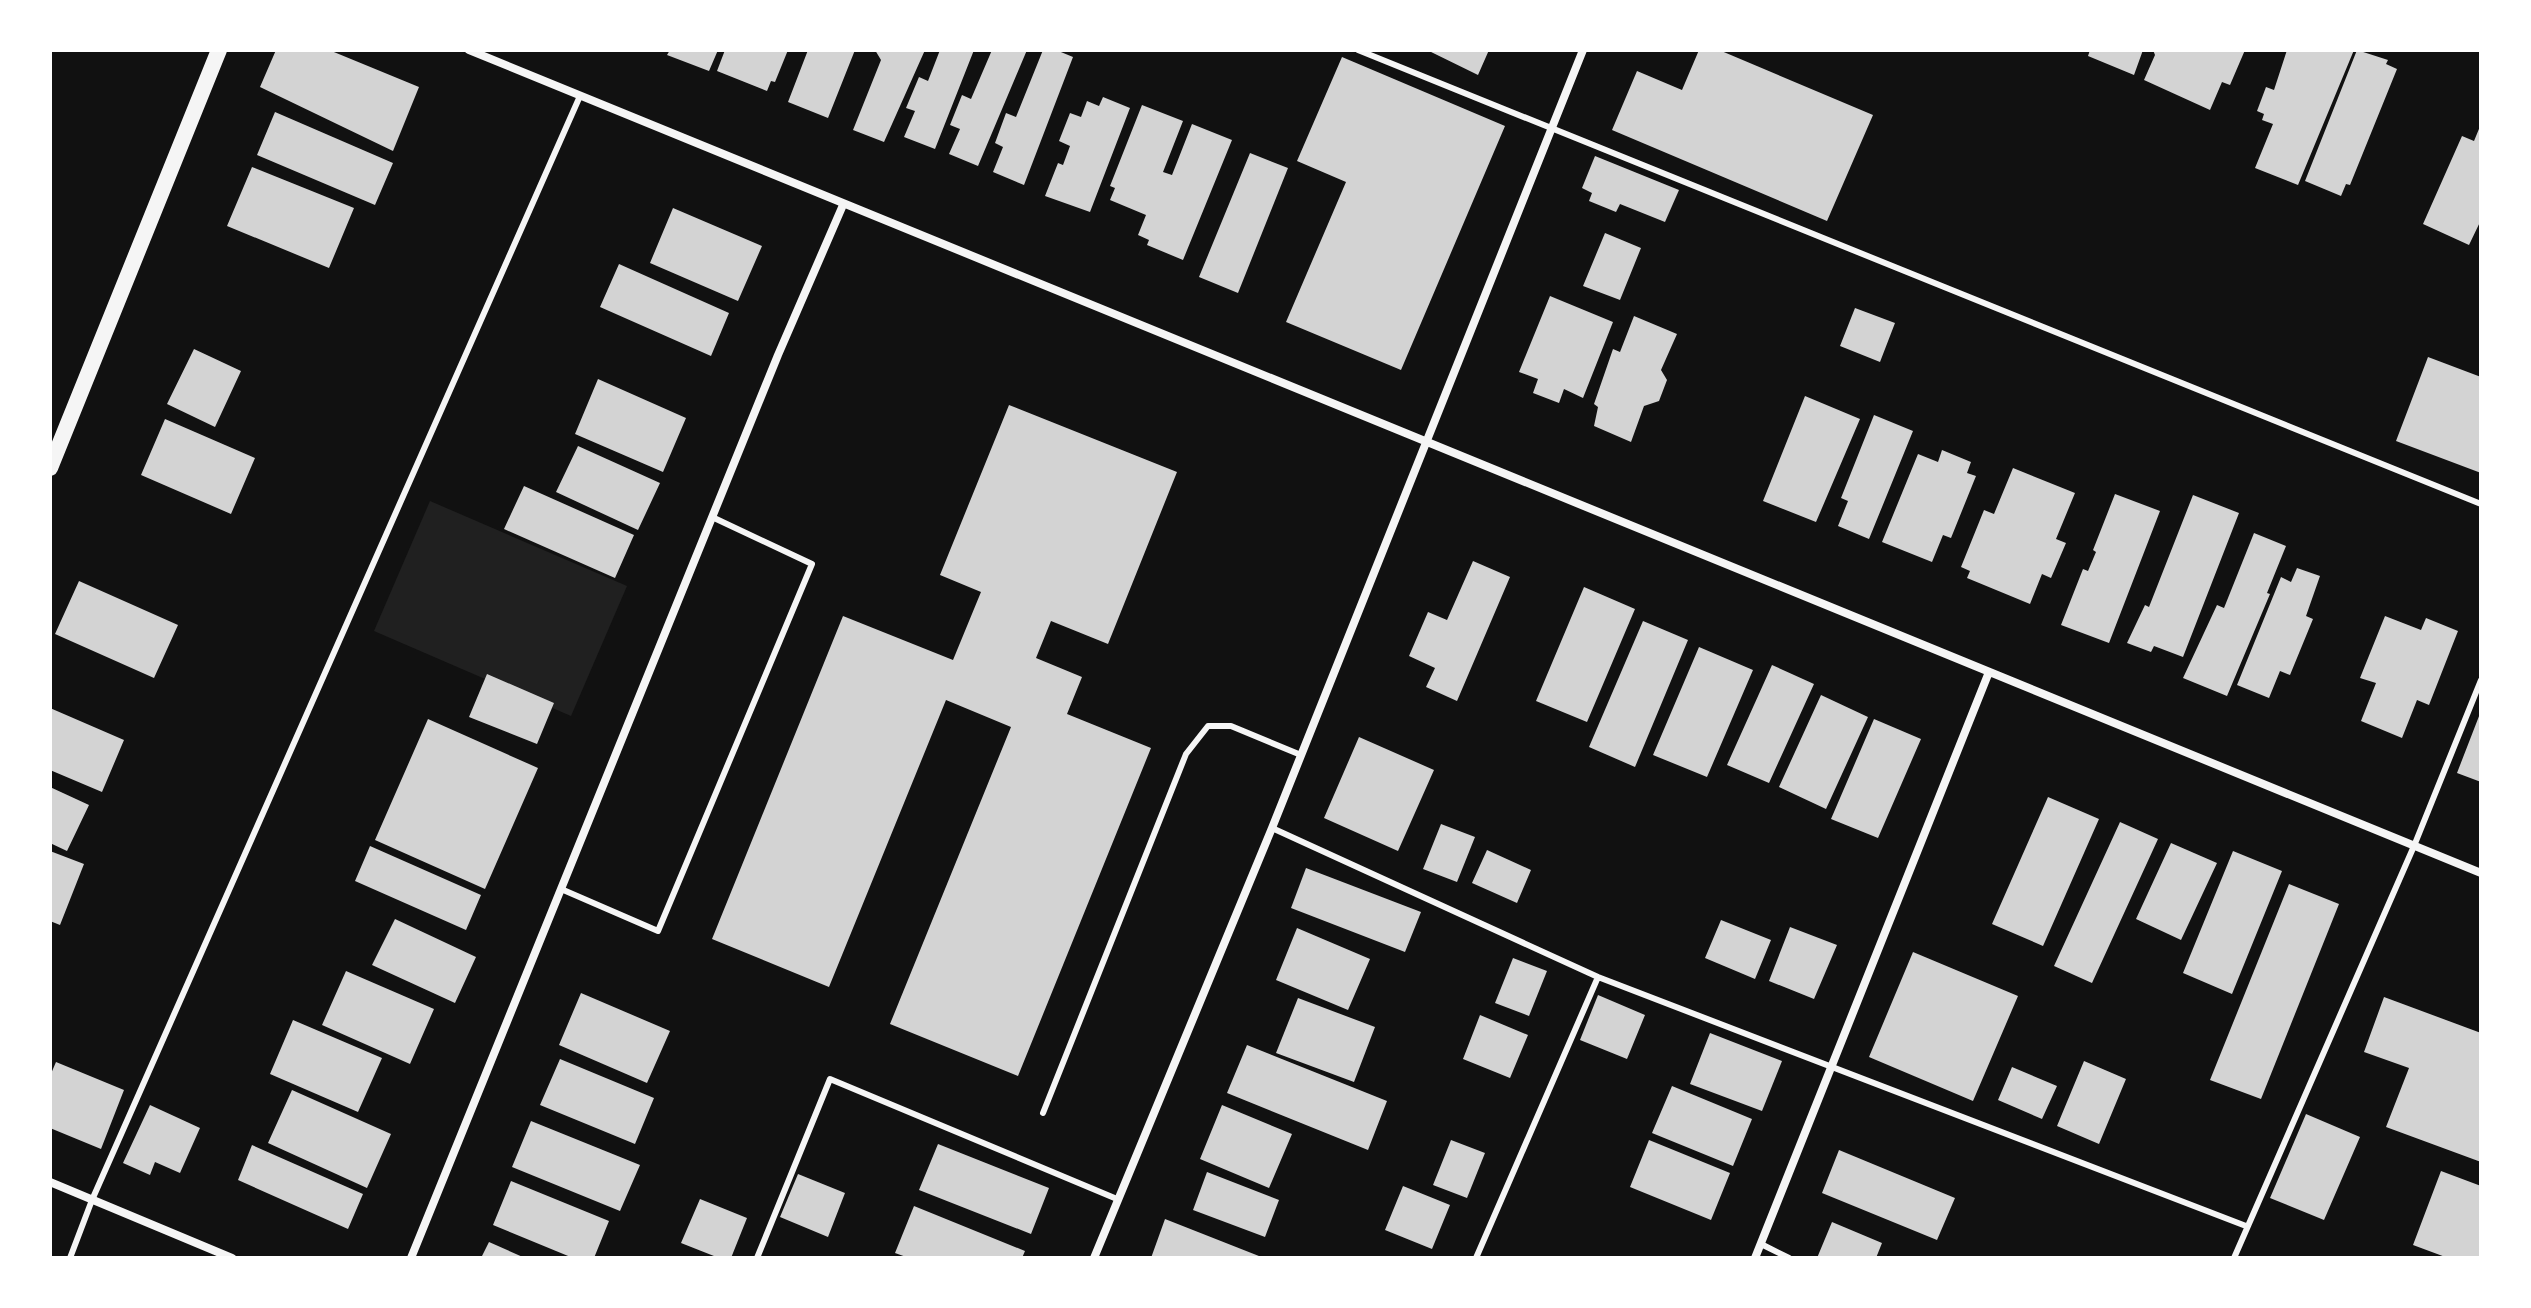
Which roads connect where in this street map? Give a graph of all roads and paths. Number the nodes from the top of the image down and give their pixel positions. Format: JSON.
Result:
{"nodes":[{"id":1,"x":219,"y":50,"type":"edge"},
{"id":2,"x":469,"y":50,"type":"edge"},
{"id":3,"x":1358,"y":50,"type":"edge"},
{"id":4,"x":1583,"y":50,"type":"edge"},
{"id":5,"x":580,"y":96,"type":"junction"},
{"id":6,"x":1552,"y":127,"type":"junction"},
{"id":7,"x":843,"y":205,"type":"junction"},
{"id":8,"x":1425,"y":440,"type":"junction"},
{"id":9,"x":50,"y":468,"type":"edge"},
{"id":10,"x":2481,"y":504,"type":"edge"},
{"id":11,"x":712,"y":517,"type":"junction"},
{"id":12,"x":1989,"y":672,"type":"junction"},
{"id":13,"x":2481,"y":680,"type":"edge"},
{"id":14,"x":1301,"y":755,"type":"junction"},
{"id":15,"x":1272,"y":828,"type":"junction"},
{"id":16,"x":2414,"y":846,"type":"junction"},
{"id":17,"x":2481,"y":873,"type":"edge"},
{"id":18,"x":561,"y":889,"type":"junction"},
{"id":19,"x":1598,"y":977,"type":"junction"},
{"id":20,"x":1829,"y":1068,"type":"junction"},
{"id":21,"x":1043,"y":1113,"type":"dead end"},
{"id":22,"x":50,"y":1182,"type":"edge"},
{"id":23,"x":1117,"y":1199,"type":"junction"},
{"id":24,"x":92,"y":1200,"type":"junction"},
{"id":25,"x":2246,"y":1226,"type":"junction"},
{"id":26,"x":1761,"y":1244,"type":"junction"},
{"id":27,"x":70,"y":1258,"type":"edge"},
{"id":28,"x":232,"y":1258,"type":"edge"},
{"id":29,"x":411,"y":1258,"type":"edge"},
{"id":30,"x":757,"y":1258,"type":"edge"},
{"id":31,"x":1094,"y":1258,"type":"edge"},
{"id":32,"x":1476,"y":1258,"type":"edge"},
{"id":33,"x":1755,"y":1258,"type":"edge"},
{"id":34,"x":1789,"y":1258,"type":"edge"},
{"id":35,"x":2234,"y":1258,"type":"edge"}],
"edges":[{"from":1,"to":9,"type":"main road"},
{"from":2,"to":5,"type":"street"},
{"from":3,"to":6,"type":"lane"},
{"from":4,"to":6,"type":"street"},
{"from":5,"to":7,"type":"street"},
{"from":5,"to":24,"type":"lane"},
{"from":6,"to":8,"type":"street"},
{"from":6,"to":10,"type":"lane"},
{"from":7,"to":8,"type":"street"},
{"from":7,"to":11,"type":"street"},
{"from":8,"to":12,"type":"street"},
{"from":8,"to":14,"type":"street"},
{"from":11,"to":18,"type":"street"},
{"from":11,"to":18,"type":"lane"},
{"from":12,"to":16,"type":"street"},
{"from":12,"to":20,"type":"street"},
{"from":13,"to":16,"type":"lane"},
{"from":14,"to":15,"type":"street"},
{"from":14,"to":21,"type":"lane"},
{"from":15,"to":19,"type":"lane"},
{"from":15,"to":23,"type":"street"},
{"from":16,"to":17,"type":"street"},
{"from":16,"to":25,"type":"lane"},
{"from":18,"to":29,"type":"street"},
{"from":19,"to":20,"type":"lane"},
{"from":19,"to":32,"type":"lane"},
{"from":20,"to":25,"type":"lane"},
{"from":20,"to":26,"type":"street"},
{"from":22,"to":24,"type":"street"},
{"from":23,"to":30,"type":"lane"},
{"from":23,"to":31,"type":"street"},
{"from":24,"to":27,"type":"lane"},
{"from":24,"to":28,"type":"street"},
{"from":25,"to":35,"type":"lane"},
{"from":26,"to":33,"type":"street"},
{"from":26,"to":34,"type":"lane"}]}
